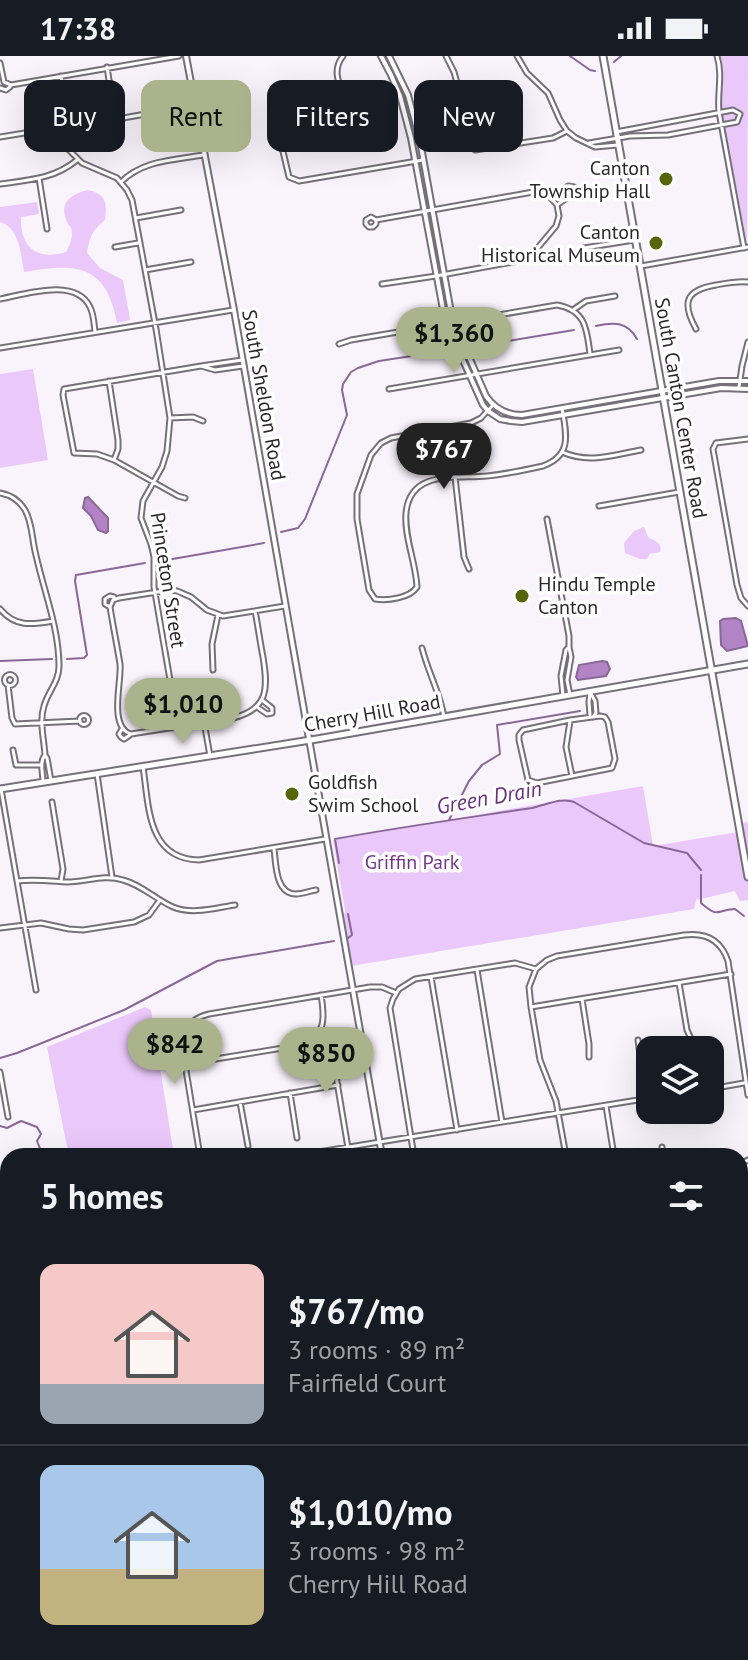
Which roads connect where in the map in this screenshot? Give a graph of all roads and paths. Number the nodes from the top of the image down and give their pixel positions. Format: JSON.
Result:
{"nodes":[{"id":1,"x":179,"y":56,"type":"edge"},
{"id":2,"x":186,"y":56,"type":"edge"},
{"id":3,"x":343,"y":56,"type":"edge"},
{"id":4,"x":381,"y":56,"type":"edge"},
{"id":5,"x":389,"y":56,"type":"edge"},
{"id":6,"x":446,"y":56,"type":"edge"},
{"id":7,"x":517,"y":56,"type":"edge"},
{"id":8,"x":603,"y":56,"type":"edge"},
{"id":9,"x":717,"y":56,"type":"edge"},
{"id":10,"x":0,"y":63,"type":"edge"},
{"id":11,"x":107,"y":67,"type":"junction"},
{"id":12,"x":399,"y":74,"type":"junction"},
{"id":13,"x":61,"y":76,"type":"junction"},
{"id":14,"x":392,"y":77,"type":"junction"},
{"id":15,"x":62,"y":80,"type":"edge"},
{"id":16,"x":338,"y":80,"type":"edge"},
{"id":17,"x":1,"y":83,"type":"edge"},
{"id":18,"x":11,"y":85,"type":"junction"},
{"id":19,"x":719,"y":112,"type":"junction"},
{"id":20,"x":141,"y":115,"type":"edge"},
{"id":21,"x":414,"y":117,"type":"joint"},
{"id":22,"x":407,"y":119,"type":"junction"},
{"id":23,"x":721,"y":125,"type":"junction"},
{"id":24,"x":567,"y":131,"type":"junction"},
{"id":25,"x":24,"y":133,"type":"edge"},
{"id":26,"x":0,"y":137,"type":"edge"},
{"id":27,"x":617,"y":139,"type":"junction"},
{"id":28,"x":70,"y":152,"type":"edge"},
{"id":29,"x":282,"y":152,"type":"edge"},
{"id":30,"x":421,"y":152,"type":"edge"},
{"id":31,"x":204,"y":155,"type":"junction"},
{"id":32,"x":77,"y":160,"type":"junction"},
{"id":33,"x":423,"y":160,"type":"junction"},
{"id":34,"x":416,"y":161,"type":"junction"},
{"id":35,"x":39,"y":178,"type":"junction"},
{"id":36,"x":121,"y":182,"type":"junction"},
{"id":37,"x":0,"y":184,"type":"edge"},
{"id":38,"x":552,"y":198,"type":"junction"},
{"id":39,"x":557,"y":205,"type":"junction"},
{"id":40,"x":432,"y":209,"type":"junction"},
{"id":41,"x":181,"y":210,"type":"dead end"},
{"id":42,"x":425,"y":210,"type":"junction"},
{"id":43,"x":136,"y":218,"type":"junction"},
{"id":44,"x":376,"y":220,"type":"dead end"},
{"id":45,"x":47,"y":229,"type":"dead end"},
{"id":46,"x":634,"y":240,"type":"junction"},
{"id":47,"x":140,"y":242,"type":"junction"},
{"id":48,"x":115,"y":247,"type":"dead end"},
{"id":49,"x":746,"y":247,"type":"edge"},
{"id":50,"x":584,"y":248,"type":"dead end"},
{"id":51,"x":191,"y":262,"type":"dead end"},
{"id":52,"x":639,"y":266,"type":"junction"},
{"id":53,"x":145,"y":270,"type":"junction"},
{"id":54,"x":443,"y":275,"type":"junction"},
{"id":55,"x":436,"y":276,"type":"junction"},
{"id":56,"x":748,"y":282,"type":"edge"},
{"id":57,"x":382,"y":284,"type":"dead end"},
{"id":58,"x":615,"y":296,"type":"dead end"},
{"id":59,"x":0,"y":298,"type":"edge"},
{"id":60,"x":234,"y":310,"type":"junction"},
{"id":61,"x":573,"y":310,"type":"junction"},
{"id":62,"x":453,"y":322,"type":"junction"},
{"id":63,"x":155,"y":323,"type":"junction"},
{"id":64,"x":446,"y":324,"type":"junction"},
{"id":65,"x":696,"y":329,"type":"dead end"},
{"id":66,"x":95,"y":332,"type":"junction"},
{"id":67,"x":748,"y":342,"type":"edge"},
{"id":68,"x":339,"y":344,"type":"dead end"},
{"id":69,"x":0,"y":348,"type":"edge"},
{"id":70,"x":619,"y":350,"type":"dead end"},
{"id":71,"x":590,"y":354,"type":"junction"},
{"id":72,"x":242,"y":363,"type":"junction"},
{"id":73,"x":163,"y":372,"type":"junction"},
{"id":74,"x":476,"y":374,"type":"junction"},
{"id":75,"x":469,"y":375,"type":"junction"},
{"id":76,"x":740,"y":380,"type":"junction"},
{"id":77,"x":109,"y":381,"type":"junction"},
{"id":78,"x":748,"y":381,"type":"edge"},
{"id":79,"x":712,"y":382,"type":"junction"},
{"id":80,"x":739,"y":387,"type":"junction"},
{"id":81,"x":389,"y":389,"type":"dead end"},
{"id":82,"x":713,"y":389,"type":"junction"},
{"id":83,"x":748,"y":389,"type":"edge"},
{"id":84,"x":662,"y":394,"type":"junction"},
{"id":85,"x":627,"y":397,"type":"junction"},
{"id":86,"x":580,"y":404,"type":"junction"},
{"id":87,"x":628,"y":404,"type":"junction"},
{"id":88,"x":493,"y":405,"type":"junction"},
{"id":89,"x":562,"y":408,"type":"junction"},
{"id":90,"x":488,"y":411,"type":"junction"},
{"id":91,"x":582,"y":412,"type":"junction"},
{"id":92,"x":525,"y":414,"type":"junction"},
{"id":93,"x":564,"y":415,"type":"junction"},
{"id":94,"x":170,"y":418,"type":"junction"},
{"id":95,"x":203,"y":421,"type":"dead end"},
{"id":96,"x":526,"y":421,"type":"junction"},
{"id":97,"x":748,"y":439,"type":"edge"},
{"id":98,"x":641,"y":450,"type":"dead end"},
{"id":99,"x":562,"y":452,"type":"junction"},
{"id":100,"x":114,"y":460,"type":"junction"},
{"id":101,"x":455,"y":477,"type":"junction"},
{"id":102,"x":154,"y":482,"type":"junction"},
{"id":103,"x":679,"y":492,"type":"junction"},
{"id":104,"x":0,"y":493,"type":"edge"},
{"id":105,"x":185,"y":498,"type":"dead end"},
{"id":106,"x":599,"y":506,"type":"dead end"},
{"id":107,"x":547,"y":519,"type":"dead end"},
{"id":108,"x":469,"y":569,"type":"dead end"},
{"id":109,"x":154,"y":592,"type":"junction"},
{"id":110,"x":113,"y":600,"type":"junction"},
{"id":111,"x":285,"y":606,"type":"junction"},
{"id":112,"x":748,"y":606,"type":"edge"},
{"id":113,"x":110,"y":607,"type":"junction"},
{"id":114,"x":0,"y":609,"type":"edge"},
{"id":115,"x":255,"y":611,"type":"junction"},
{"id":116,"x":218,"y":615,"type":"junction"},
{"id":117,"x":53,"y":621,"type":"junction"},
{"id":118,"x":422,"y":648,"type":"dead end"},
{"id":119,"x":748,"y":664,"type":"edge"},
{"id":120,"x":213,"y":670,"type":"dead end"},
{"id":121,"x":710,"y":671,"type":"junction"},
{"id":122,"x":8,"y":685,"type":"dead end"},
{"id":123,"x":590,"y":692,"type":"junction"},
{"id":124,"x":567,"y":696,"type":"junction"},
{"id":125,"x":262,"y":700,"type":"junction"},
{"id":126,"x":257,"y":707,"type":"junction"},
{"id":127,"x":444,"y":717,"type":"junction"},
{"id":128,"x":593,"y":717,"type":"junction"},
{"id":129,"x":570,"y":720,"type":"junction"},
{"id":130,"x":80,"y":721,"type":"dead end"},
{"id":131,"x":204,"y":722,"type":"junction"},
{"id":132,"x":42,"y":723,"type":"junction"},
{"id":133,"x":174,"y":727,"type":"junction"},
{"id":134,"x":123,"y":730,"type":"junction"},
{"id":135,"x":131,"y":734,"type":"junction"},
{"id":136,"x":308,"y":740,"type":"junction"},
{"id":137,"x":13,"y":750,"type":"dead end"},
{"id":138,"x":45,"y":755,"type":"junction"},
{"id":139,"x":210,"y":756,"type":"junction"},
{"id":140,"x":42,"y":765,"type":"junction"},
{"id":141,"x":143,"y":767,"type":"junction"},
{"id":142,"x":97,"y":774,"type":"junction"},
{"id":143,"x":572,"y":776,"type":"junction"},
{"id":144,"x":51,"y":781,"type":"junction"},
{"id":145,"x":43,"y":783,"type":"junction"},
{"id":146,"x":1,"y":789,"type":"edge"},
{"id":147,"x":52,"y":802,"type":"dead end"},
{"id":148,"x":325,"y":839,"type":"junction"},
{"id":149,"x":274,"y":849,"type":"junction"},
{"id":150,"x":748,"y":877,"type":"edge"},
{"id":151,"x":112,"y":878,"type":"junction"},
{"id":152,"x":17,"y":881,"type":"junction"},
{"id":153,"x":61,"y":881,"type":"junction"},
{"id":154,"x":316,"y":890,"type":"dead end"},
{"id":155,"x":160,"y":900,"type":"junction"},
{"id":156,"x":235,"y":905,"type":"dead end"},
{"id":157,"x":25,"y":924,"type":"junction"},
{"id":158,"x":0,"y":928,"type":"edge"},
{"id":159,"x":536,"y":969,"type":"junction"},
{"id":160,"x":477,"y":970,"type":"junction"},
{"id":161,"x":731,"y":974,"type":"junction"},
{"id":162,"x":431,"y":977,"type":"junction"},
{"id":163,"x":679,"y":983,"type":"junction"},
{"id":164,"x":36,"y":990,"type":"dead end"},
{"id":165,"x":352,"y":990,"type":"junction"},
{"id":166,"x":396,"y":993,"type":"junction"},
{"id":167,"x":321,"y":995,"type":"junction"},
{"id":168,"x":582,"y":999,"type":"junction"},
{"id":169,"x":531,"y":1007,"type":"junction"},
{"id":170,"x":318,"y":1034,"type":"junction"},
{"id":171,"x":690,"y":1036,"type":"edge"},
{"id":172,"x":589,"y":1057,"type":"dead end"},
{"id":173,"x":185,"y":1064,"type":"junction"},
{"id":174,"x":0,"y":1072,"type":"edge"},
{"id":175,"x":747,"y":1082,"type":"edge"},
{"id":176,"x":338,"y":1085,"type":"junction"},
{"id":177,"x":724,"y":1086,"type":"edge"},
{"id":178,"x":290,"y":1093,"type":"junction"},
{"id":179,"x":748,"y":1095,"type":"edge"},
{"id":180,"x":636,"y":1101,"type":"edge"},
{"id":181,"x":240,"y":1102,"type":"junction"},
{"id":182,"x":606,"y":1106,"type":"junction"},
{"id":183,"x":193,"y":1110,"type":"junction"},
{"id":184,"x":559,"y":1113,"type":"junction"},
{"id":185,"x":8,"y":1117,"type":"dead end"},
{"id":186,"x":502,"y":1122,"type":"junction"},
{"id":187,"x":457,"y":1130,"type":"junction"},
{"id":188,"x":297,"y":1138,"type":"dead end"},
{"id":189,"x":410,"y":1138,"type":"junction"},
{"id":190,"x":380,"y":1143,"type":"junction"},
{"id":191,"x":248,"y":1146,"type":"dead end"},
{"id":192,"x":199,"y":1148,"type":"edge"},
{"id":193,"x":348,"y":1148,"type":"joint"},
{"id":194,"x":381,"y":1148,"type":"edge"},
{"id":195,"x":412,"y":1148,"type":"edge"},
{"id":196,"x":565,"y":1148,"type":"edge"},
{"id":197,"x":613,"y":1148,"type":"edge"}],
"edges":[{"from":1,"to":11,"type":"street"},
{"from":2,"to":31,"type":"street","name":"South Sheldon Road"},
{"from":3,"to":16,"type":"street"},
{"from":4,"to":14,"type":"street"},
{"from":5,"to":12,"type":"street"},
{"from":6,"to":24,"type":"street"},
{"from":7,"to":24,"type":"street"},
{"from":8,"to":27,"type":"main road","name":"South Canton Center Road"},
{"from":9,"to":19,"type":"street"},
{"from":10,"to":17,"type":"street"},
{"from":11,"to":13,"type":"street"},
{"from":11,"to":20,"type":"street"},
{"from":12,"to":14,"type":"street"},
{"from":12,"to":21,"type":"street"},
{"from":13,"to":15,"type":"street"},
{"from":13,"to":18,"type":"street"},
{"from":14,"to":22,"type":"street"},
{"from":17,"to":18,"type":"street"},
{"from":17,"to":18,"type":"street"},
{"from":19,"to":23,"type":"street"},
{"from":19,"to":23,"type":"street"},
{"from":19,"to":27,"type":"street"},
{"from":21,"to":22,"type":"street"},
{"from":22,"to":34,"type":"street"},
{"from":23,"to":27,"type":"street"},
{"from":23,"to":49,"type":"street"},
{"from":24,"to":27,"type":"street"},
{"from":25,"to":26,"type":"street"},
{"from":27,"to":46,"type":"main road","name":"South Canton Center Road"},
{"from":28,"to":32,"type":"street"},
{"from":29,"to":34,"type":"street"},
{"from":30,"to":33,"type":"street"},
{"from":31,"to":36,"type":"street"},
{"from":31,"to":60,"type":"street","name":"South Sheldon Road"},
{"from":32,"to":35,"type":"street"},
{"from":32,"to":36,"type":"street"},
{"from":33,"to":34,"type":"street"},
{"from":33,"to":40,"type":"street"},
{"from":34,"to":42,"type":"street"},
{"from":35,"to":37,"type":"street"},
{"from":35,"to":45,"type":"street"},
{"from":36,"to":43,"type":"street","name":"Princeton Street"},
{"from":38,"to":39,"type":"street"},
{"from":38,"to":39,"type":"street"},
{"from":38,"to":40,"type":"street"},
{"from":39,"to":54,"type":"street"},
{"from":40,"to":42,"type":"street"},
{"from":40,"to":54,"type":"street"},
{"from":41,"to":43,"type":"street"},
{"from":42,"to":44,"type":"street"},
{"from":42,"to":55,"type":"street"},
{"from":43,"to":47,"type":"street","name":"Princeton Street"},
{"from":46,"to":50,"type":"street"},
{"from":46,"to":52,"type":"main road","name":"South Canton Center Road"},
{"from":47,"to":48,"type":"street"},
{"from":47,"to":53,"type":"street","name":"Princeton Street"},
{"from":49,"to":52,"type":"street"},
{"from":51,"to":53,"type":"street"},
{"from":52,"to":84,"type":"main road","name":"South Canton Center Road"},
{"from":53,"to":63,"type":"street","name":"Princeton Street"},
{"from":54,"to":55,"type":"street"},
{"from":54,"to":62,"type":"street"},
{"from":55,"to":57,"type":"street"},
{"from":55,"to":64,"type":"street"},
{"from":56,"to":65,"type":"street"},
{"from":58,"to":61,"type":"street"},
{"from":59,"to":66,"type":"street"},
{"from":60,"to":63,"type":"street"},
{"from":60,"to":72,"type":"street","name":"South Sheldon Road"},
{"from":61,"to":62,"type":"street"},
{"from":61,"to":71,"type":"street"},
{"from":62,"to":64,"type":"street"},
{"from":62,"to":74,"type":"street"},
{"from":63,"to":66,"type":"street"},
{"from":63,"to":73,"type":"street","name":"Princeton Street"},
{"from":64,"to":68,"type":"street"},
{"from":64,"to":75,"type":"street"},
{"from":66,"to":69,"type":"street"},
{"from":67,"to":76,"type":"street"},
{"from":70,"to":71,"type":"street"},
{"from":71,"to":74,"type":"street"},
{"from":72,"to":73,"type":"street"},
{"from":72,"to":111,"type":"street","name":"South Sheldon Road"},
{"from":73,"to":77,"type":"street"},
{"from":73,"to":94,"type":"street","name":"Princeton Street"},
{"from":74,"to":75,"type":"street"},
{"from":74,"to":88,"type":"street"},
{"from":75,"to":81,"type":"street"},
{"from":75,"to":90,"type":"street"},
{"from":76,"to":78,"type":"street"},
{"from":76,"to":79,"type":"street"},
{"from":76,"to":80,"type":"street"},
{"from":77,"to":100,"type":"street"},
{"from":77,"to":100,"type":"street"},
{"from":79,"to":82,"type":"street"},
{"from":79,"to":84,"type":"street"},
{"from":80,"to":82,"type":"street"},
{"from":80,"to":83,"type":"street"},
{"from":82,"to":84,"type":"street"},
{"from":84,"to":85,"type":"street"},
{"from":84,"to":87,"type":"street"},
{"from":84,"to":103,"type":"main road","name":"South Canton Center Road"},
{"from":85,"to":86,"type":"street"},
{"from":85,"to":87,"type":"street"},
{"from":86,"to":89,"type":"street"},
{"from":86,"to":91,"type":"street"},
{"from":87,"to":91,"type":"street"},
{"from":88,"to":90,"type":"street"},
{"from":88,"to":92,"type":"street"},
{"from":89,"to":92,"type":"street"},
{"from":89,"to":93,"type":"street"},
{"from":90,"to":96,"type":"street"},
{"from":90,"to":101,"type":"street"},
{"from":91,"to":93,"type":"street"},
{"from":92,"to":96,"type":"street"},
{"from":93,"to":96,"type":"street"},
{"from":93,"to":99,"type":"street"},
{"from":94,"to":95,"type":"street"},
{"from":94,"to":102,"type":"street","name":"Princeton Street"},
{"from":97,"to":112,"type":"street"},
{"from":98,"to":99,"type":"street"},
{"from":99,"to":101,"type":"street"},
{"from":100,"to":102,"type":"street"},
{"from":101,"to":108,"type":"street"},
{"from":102,"to":105,"type":"street"},
{"from":102,"to":109,"type":"street","name":"Princeton Street"},
{"from":103,"to":106,"type":"street"},
{"from":103,"to":121,"type":"main road","name":"South Canton Center Road"},
{"from":104,"to":117,"type":"street"},
{"from":107,"to":124,"type":"street"},
{"from":109,"to":110,"type":"street"},
{"from":109,"to":116,"type":"street"},
{"from":109,"to":133,"type":"street","name":"Princeton Street"},
{"from":110,"to":113,"type":"street"},
{"from":110,"to":113,"type":"street"},
{"from":111,"to":115,"type":"street"},
{"from":111,"to":136,"type":"street","name":"South Sheldon Road"},
{"from":113,"to":134,"type":"street"},
{"from":114,"to":117,"type":"street"},
{"from":115,"to":116,"type":"street"},
{"from":115,"to":125,"type":"street"},
{"from":116,"to":120,"type":"street"},
{"from":117,"to":132,"type":"street"},
{"from":118,"to":127,"type":"street"},
{"from":119,"to":121,"type":"main road","name":"Cherry Hill Road"},
{"from":121,"to":123,"type":"main road","name":"Cherry Hill Road"},
{"from":121,"to":150,"type":"main road","name":"South Canton Center Road"},
{"from":122,"to":132,"type":"street"},
{"from":123,"to":124,"type":"main road","name":"Cherry Hill Road"},
{"from":123,"to":128,"type":"street"},
{"from":124,"to":127,"type":"main road","name":"Cherry Hill Road"},
{"from":125,"to":126,"type":"street"},
{"from":125,"to":126,"type":"street"},
{"from":126,"to":131,"type":"street"},
{"from":127,"to":136,"type":"main road","name":"Cherry Hill Road"},
{"from":128,"to":129,"type":"street"},
{"from":128,"to":143,"type":"street"},
{"from":129,"to":143,"type":"street"},
{"from":129,"to":143,"type":"street"},
{"from":130,"to":132,"type":"street"},
{"from":131,"to":133,"type":"street"},
{"from":131,"to":139,"type":"street"},
{"from":132,"to":138,"type":"street"},
{"from":133,"to":135,"type":"street"},
{"from":134,"to":135,"type":"street"},
{"from":134,"to":135,"type":"street"},
{"from":136,"to":139,"type":"main road","name":"Cherry Hill Road"},
{"from":136,"to":148,"type":"street","name":"South Sheldon Road"},
{"from":137,"to":140,"type":"street"},
{"from":138,"to":140,"type":"street"},
{"from":138,"to":144,"type":"street"},
{"from":139,"to":141,"type":"main road","name":"Cherry Hill Road"},
{"from":140,"to":145,"type":"street"},
{"from":141,"to":142,"type":"main road","name":"Cherry Hill Road"},
{"from":141,"to":149,"type":"street"},
{"from":142,"to":144,"type":"main road","name":"Cherry Hill Road"},
{"from":142,"to":151,"type":"street"},
{"from":144,"to":145,"type":"main road","name":"Cherry Hill Road"},
{"from":145,"to":146,"type":"main road","name":"Cherry Hill Road"},
{"from":146,"to":152,"type":"street"},
{"from":147,"to":153,"type":"street"},
{"from":148,"to":149,"type":"street"},
{"from":148,"to":165,"type":"street","name":"South Sheldon Road"},
{"from":149,"to":154,"type":"street"},
{"from":151,"to":153,"type":"street"},
{"from":151,"to":155,"type":"street"},
{"from":152,"to":153,"type":"street"},
{"from":152,"to":157,"type":"street"},
{"from":155,"to":156,"type":"street"},
{"from":155,"to":157,"type":"street"},
{"from":157,"to":158,"type":"street"},
{"from":157,"to":164,"type":"street"},
{"from":159,"to":160,"type":"street"},
{"from":159,"to":161,"type":"street"},
{"from":159,"to":169,"type":"street"},
{"from":160,"to":162,"type":"street"},
{"from":160,"to":186,"type":"street"},
{"from":161,"to":163,"type":"street"},
{"from":161,"to":175,"type":"street"},
{"from":162,"to":166,"type":"street"},
{"from":162,"to":187,"type":"street"},
{"from":163,"to":168,"type":"street"},
{"from":163,"to":171,"type":"street"},
{"from":165,"to":166,"type":"street"},
{"from":165,"to":167,"type":"street"},
{"from":165,"to":190,"type":"street","name":"South Sheldon Road"},
{"from":166,"to":189,"type":"street"},
{"from":167,"to":170,"type":"street"},
{"from":167,"to":173,"type":"street"},
{"from":168,"to":169,"type":"street"},
{"from":168,"to":172,"type":"street"},
{"from":169,"to":184,"type":"street"},
{"from":170,"to":173,"type":"street"},
{"from":170,"to":176,"type":"street"},
{"from":173,"to":183,"type":"street"},
{"from":174,"to":185,"type":"street"},
{"from":175,"to":177,"type":"street"},
{"from":175,"to":179,"type":"street"},
{"from":176,"to":178,"type":"street"},
{"from":176,"to":193,"type":"street"},
{"from":178,"to":181,"type":"street"},
{"from":178,"to":188,"type":"street"},
{"from":180,"to":182,"type":"street"},
{"from":181,"to":183,"type":"street"},
{"from":181,"to":191,"type":"street"},
{"from":182,"to":184,"type":"street"},
{"from":182,"to":197,"type":"street"},
{"from":183,"to":192,"type":"street"},
{"from":184,"to":186,"type":"street"},
{"from":184,"to":196,"type":"street"},
{"from":186,"to":187,"type":"street"},
{"from":187,"to":189,"type":"street"},
{"from":189,"to":190,"type":"street"},
{"from":189,"to":195,"type":"street"},
{"from":190,"to":193,"type":"street"},
{"from":190,"to":194,"type":"street","name":"South Sheldon Road"}]}
